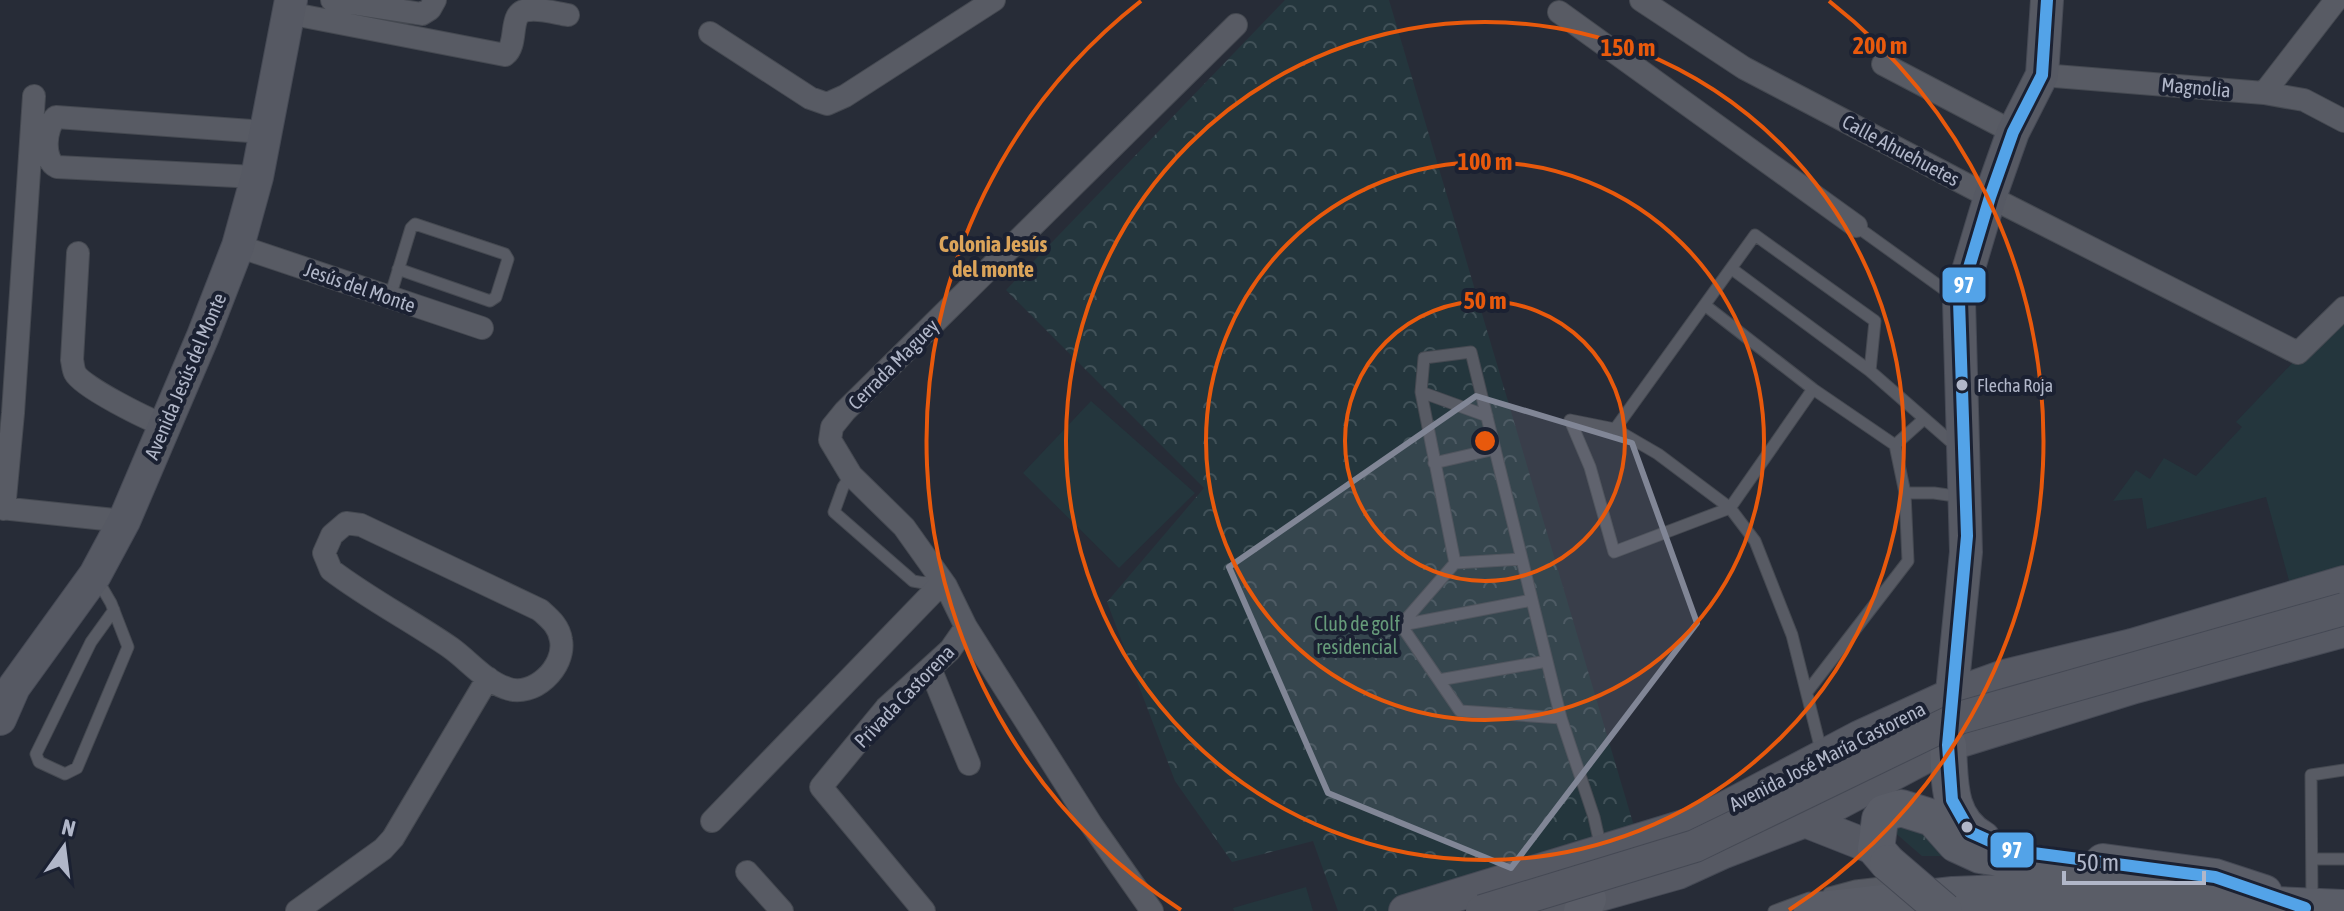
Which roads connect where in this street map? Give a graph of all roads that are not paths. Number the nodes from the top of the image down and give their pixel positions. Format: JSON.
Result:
{"nodes":[{"id":1,"x":332,"y":0,"type":"edge"},
{"id":2,"x":435,"y":0,"type":"edge"},
{"id":3,"x":994,"y":0,"type":"edge"},
{"id":4,"x":1641,"y":0,"type":"edge"},
{"id":5,"x":2047,"y":0,"type":"edge"},
{"id":6,"x":2336,"y":0,"type":"edge"},
{"id":7,"x":290,"y":6,"type":"edge"},
{"id":8,"x":1559,"y":12,"type":"dead end"},
{"id":9,"x":568,"y":15,"type":"dead end"},
{"id":10,"x":1236,"y":25,"type":"dead end"},
{"id":11,"x":710,"y":33,"type":"dead end"},
{"id":12,"x":1883,"y":64,"type":"dead end"},
{"id":13,"x":2042,"y":75,"type":"junction"},
{"id":14,"x":2264,"y":93,"type":"junction"},
{"id":15,"x":34,"y":96,"type":"dead end"},
{"id":16,"x":2344,"y":121,"type":"edge"},
{"id":17,"x":265,"y":132,"type":"junction"},
{"id":18,"x":2013,"y":132,"type":"junction"},
{"id":19,"x":257,"y":177,"type":"junction"},
{"id":20,"x":1990,"y":197,"type":"junction"},
{"id":21,"x":1856,"y":226,"type":"joint"},
{"id":22,"x":238,"y":246,"type":"junction"},
{"id":23,"x":78,"y":253,"type":"dead end"},
{"id":24,"x":398,"y":269,"type":"junction"},
{"id":25,"x":1732,"y":269,"type":"junction"},
{"id":26,"x":390,"y":297,"type":"junction"},
{"id":27,"x":1959,"y":301,"type":"junction"},
{"id":28,"x":1706,"y":306,"type":"junction"},
{"id":29,"x":2344,"y":308,"type":"edge"},
{"id":30,"x":482,"y":328,"type":"dead end"},
{"id":31,"x":1870,"y":371,"type":"junction"},
{"id":32,"x":1813,"y":389,"type":"junction"},
{"id":33,"x":1421,"y":392,"type":"junction"},
{"id":34,"x":1487,"y":416,"type":"junction"},
{"id":35,"x":1924,"y":419,"type":"junction"},
{"id":36,"x":164,"y":425,"type":"junction"},
{"id":37,"x":1615,"y":429,"type":"junction"},
{"id":38,"x":1895,"y":445,"type":"junction"},
{"id":39,"x":1495,"y":449,"type":"junction"},
{"id":40,"x":1964,"y":453,"type":"junction"},
{"id":41,"x":1434,"y":463,"type":"junction"},
{"id":42,"x":851,"y":475,"type":"junction"},
{"id":43,"x":1905,"y":493,"type":"junction"},
{"id":44,"x":1966,"y":498,"type":"junction"},
{"id":45,"x":2,"y":508,"type":"edge"},
{"id":46,"x":1730,"y":508,"type":"junction"},
{"id":47,"x":124,"y":521,"type":"junction"},
{"id":48,"x":1522,"y":559,"type":"junction"},
{"id":49,"x":1455,"y":563,"type":"junction"},
{"id":50,"x":95,"y":575,"type":"junction"},
{"id":51,"x":941,"y":580,"type":"junction"},
{"id":52,"x":2344,"y":582,"type":"edge"},
{"id":53,"x":1532,"y":600,"type":"junction"},
{"id":54,"x":2344,"y":609,"type":"edge"},
{"id":55,"x":114,"y":610,"type":"junction"},
{"id":56,"x":1401,"y":625,"type":"junction"},
{"id":57,"x":966,"y":627,"type":"junction"},
{"id":58,"x":2344,"y":631,"type":"edge"},
{"id":59,"x":2126,"y":646,"type":"junction"},
{"id":60,"x":1547,"y":661,"type":"junction"},
{"id":61,"x":930,"y":668,"type":"junction"},
{"id":62,"x":488,"y":678,"type":"junction"},
{"id":63,"x":1439,"y":680,"type":"junction"},
{"id":64,"x":2135,"y":687,"type":"junction"},
{"id":65,"x":1807,"y":692,"type":"junction"},
{"id":66,"x":1951,"y":695,"type":"junction"},
{"id":67,"x":1561,"y":718,"type":"junction"},
{"id":68,"x":0,"y":719,"type":"edge"},
{"id":69,"x":1948,"y":745,"type":"junction"},
{"id":70,"x":1822,"y":756,"type":"junction"},
{"id":71,"x":969,"y":764,"type":"dead end"},
{"id":72,"x":2344,"y":770,"type":"edge"},
{"id":73,"x":1884,"y":813,"type":"junction"},
{"id":74,"x":712,"y":821,"type":"dead end"},
{"id":75,"x":1805,"y":821,"type":"junction"},
{"id":76,"x":1602,"y":852,"type":"junction"},
{"id":77,"x":2312,"y":859,"type":"junction"},
{"id":78,"x":2344,"y":859,"type":"edge"},
{"id":79,"x":1894,"y":864,"type":"junction"},
{"id":80,"x":747,"y":872,"type":"dead end"},
{"id":81,"x":1992,"y":881,"type":"dead end"},
{"id":82,"x":2258,"y":891,"type":"junction"},
{"id":83,"x":2070,"y":895,"type":"junction"},
{"id":84,"x":1585,"y":905,"type":"edge"},
{"id":85,"x":2320,"y":908,"type":"edge"},
{"id":86,"x":297,"y":911,"type":"edge"},
{"id":87,"x":782,"y":911,"type":"edge"},
{"id":88,"x":924,"y":911,"type":"edge"},
{"id":89,"x":1152,"y":911,"type":"edge"},
{"id":90,"x":1405,"y":911,"type":"edge"},
{"id":91,"x":1482,"y":911,"type":"edge"},
{"id":92,"x":1543,"y":911,"type":"edge"},
{"id":93,"x":1774,"y":911,"type":"edge"},
{"id":94,"x":1812,"y":911,"type":"edge"},
{"id":95,"x":1944,"y":911,"type":"edge"}],
"edges":[{"from":1,"to":2,"type":"street"},
{"from":3,"to":11,"type":"street"},
{"from":4,"to":20,"type":"street","name":"Calle Ahuehuetes"},
{"from":5,"to":13,"type":"street"},
{"from":6,"to":14,"type":"street"},
{"from":7,"to":9,"type":"street"},
{"from":7,"to":17,"type":"street","name":"Avenida Jesús del Monte"},
{"from":8,"to":21,"type":"street"},
{"from":10,"to":42,"type":"street","name":"Cerrada Maguey"},
{"from":12,"to":18,"type":"street"},
{"from":13,"to":14,"type":"street","name":"Magnolia"},
{"from":13,"to":18,"type":"street"},
{"from":14,"to":16,"type":"street","name":"Magnolia"},
{"from":15,"to":45,"type":"street"},
{"from":17,"to":19,"type":"street","name":"Avenida Jesús del Monte"},
{"from":17,"to":19,"type":"street"},
{"from":18,"to":20,"type":"street"},
{"from":19,"to":22,"type":"street","name":"Avenida Jesús del Monte"},
{"from":20,"to":27,"type":"street"},
{"from":20,"to":29,"type":"street","name":"Calle Ahuehuetes"},
{"from":21,"to":27,"type":"lane"},
{"from":22,"to":26,"type":"street","name":"Jesús del Monte"},
{"from":22,"to":36,"type":"street","name":"Avenida Jesús del Monte"},
{"from":23,"to":36,"type":"street"},
{"from":24,"to":24,"type":"lane"},
{"from":24,"to":26,"type":"lane"},
{"from":25,"to":28,"type":"lane"},
{"from":25,"to":31,"type":"lane"},
{"from":25,"to":31,"type":"lane"},
{"from":26,"to":30,"type":"street","name":"Jesús del Monte"},
{"from":27,"to":40,"type":"street"},
{"from":28,"to":32,"type":"lane"},
{"from":28,"to":37,"type":"lane"},
{"from":31,"to":35,"type":"lane"},
{"from":32,"to":38,"type":"lane"},
{"from":32,"to":46,"type":"lane"},
{"from":33,"to":34,"type":"lane"},
{"from":33,"to":34,"type":"lane"},
{"from":33,"to":41,"type":"lane"},
{"from":34,"to":39,"type":"lane"},
{"from":35,"to":38,"type":"lane"},
{"from":35,"to":40,"type":"lane"},
{"from":36,"to":47,"type":"street","name":"Avenida Jesús del Monte"},
{"from":37,"to":46,"type":"lane"},
{"from":37,"to":46,"type":"lane"},
{"from":38,"to":43,"type":"lane"},
{"from":39,"to":41,"type":"lane"},
{"from":39,"to":48,"type":"lane"},
{"from":40,"to":44,"type":"street"},
{"from":41,"to":49,"type":"lane"},
{"from":42,"to":51,"type":"street","name":"Cerrada Maguey"},
{"from":42,"to":51,"type":"lane"},
{"from":43,"to":44,"type":"lane"},
{"from":43,"to":65,"type":"lane"},
{"from":44,"to":66,"type":"street"},
{"from":45,"to":47,"type":"street"},
{"from":46,"to":65,"type":"lane"},
{"from":47,"to":50,"type":"street","name":"Avenida Jesús del Monte"},
{"from":48,"to":49,"type":"lane"},
{"from":48,"to":53,"type":"lane"},
{"from":49,"to":56,"type":"lane"},
{"from":50,"to":55,"type":"lane"},
{"from":50,"to":68,"type":"street","name":"Avenida Jesús del Monte"},
{"from":51,"to":57,"type":"street","name":"Cerrada Maguey"},
{"from":51,"to":74,"type":"street"},
{"from":52,"to":59,"type":"street","name":"Avenida José María Castorena"},
{"from":53,"to":56,"type":"lane"},
{"from":53,"to":60,"type":"lane"},
{"from":54,"to":91,"type":"street","name":"Avenida José María Castorena","bridge":true},
{"from":55,"to":55,"type":"lane"},
{"from":56,"to":63,"type":"lane"},
{"from":57,"to":61,"type":"street","name":"Privada Castorena"},
{"from":57,"to":89,"type":"street","name":"Cerrada Maguey"},
{"from":58,"to":64,"type":"street","name":"Avenida José María Castorena"},
{"from":59,"to":64,"type":"street"},
{"from":59,"to":66,"type":"street","name":"Avenida José María Castorena"},
{"from":60,"to":63,"type":"lane"},
{"from":60,"to":67,"type":"lane"},
{"from":61,"to":71,"type":"street"},
{"from":61,"to":88,"type":"street","name":"Privada Castorena"},
{"from":62,"to":62,"type":"street"},
{"from":62,"to":86,"type":"street"},
{"from":63,"to":67,"type":"lane"},
{"from":64,"to":69,"type":"street","name":"Avenida José María Castorena"},
{"from":65,"to":70,"type":"lane"},
{"from":66,"to":69,"type":"street"},
{"from":66,"to":70,"type":"street","name":"Avenida José María Castorena"},
{"from":67,"to":76,"type":"lane"},
{"from":69,"to":73,"type":"street"},
{"from":69,"to":75,"type":"street","name":"Avenida José María Castorena"},
{"from":69,"to":82,"type":"main road"},
{"from":70,"to":76,"type":"street","name":"Avenida José María Castorena"},
{"from":72,"to":77,"type":"lane"},
{"from":73,"to":79,"type":"main road"},
{"from":73,"to":82,"type":"main road"},
{"from":75,"to":79,"type":"street"},
{"from":75,"to":84,"type":"street","name":"Avenida José María Castorena"},
{"from":76,"to":84,"type":"lane"},
{"from":76,"to":90,"type":"street","name":"Avenida José María Castorena"},
{"from":77,"to":78,"type":"lane"},
{"from":77,"to":85,"type":"lane"},
{"from":79,"to":93,"type":"lane"},
{"from":79,"to":95,"type":"main road","bridge":true},
{"from":80,"to":87,"type":"street"},
{"from":81,"to":83,"type":"lane"},
{"from":82,"to":85,"type":"main road"},
{"from":83,"to":85,"type":"main road"},
{"from":83,"to":94,"type":"main road"},
{"from":84,"to":92,"type":"street","name":"Avenida José María Castorena"}]}
